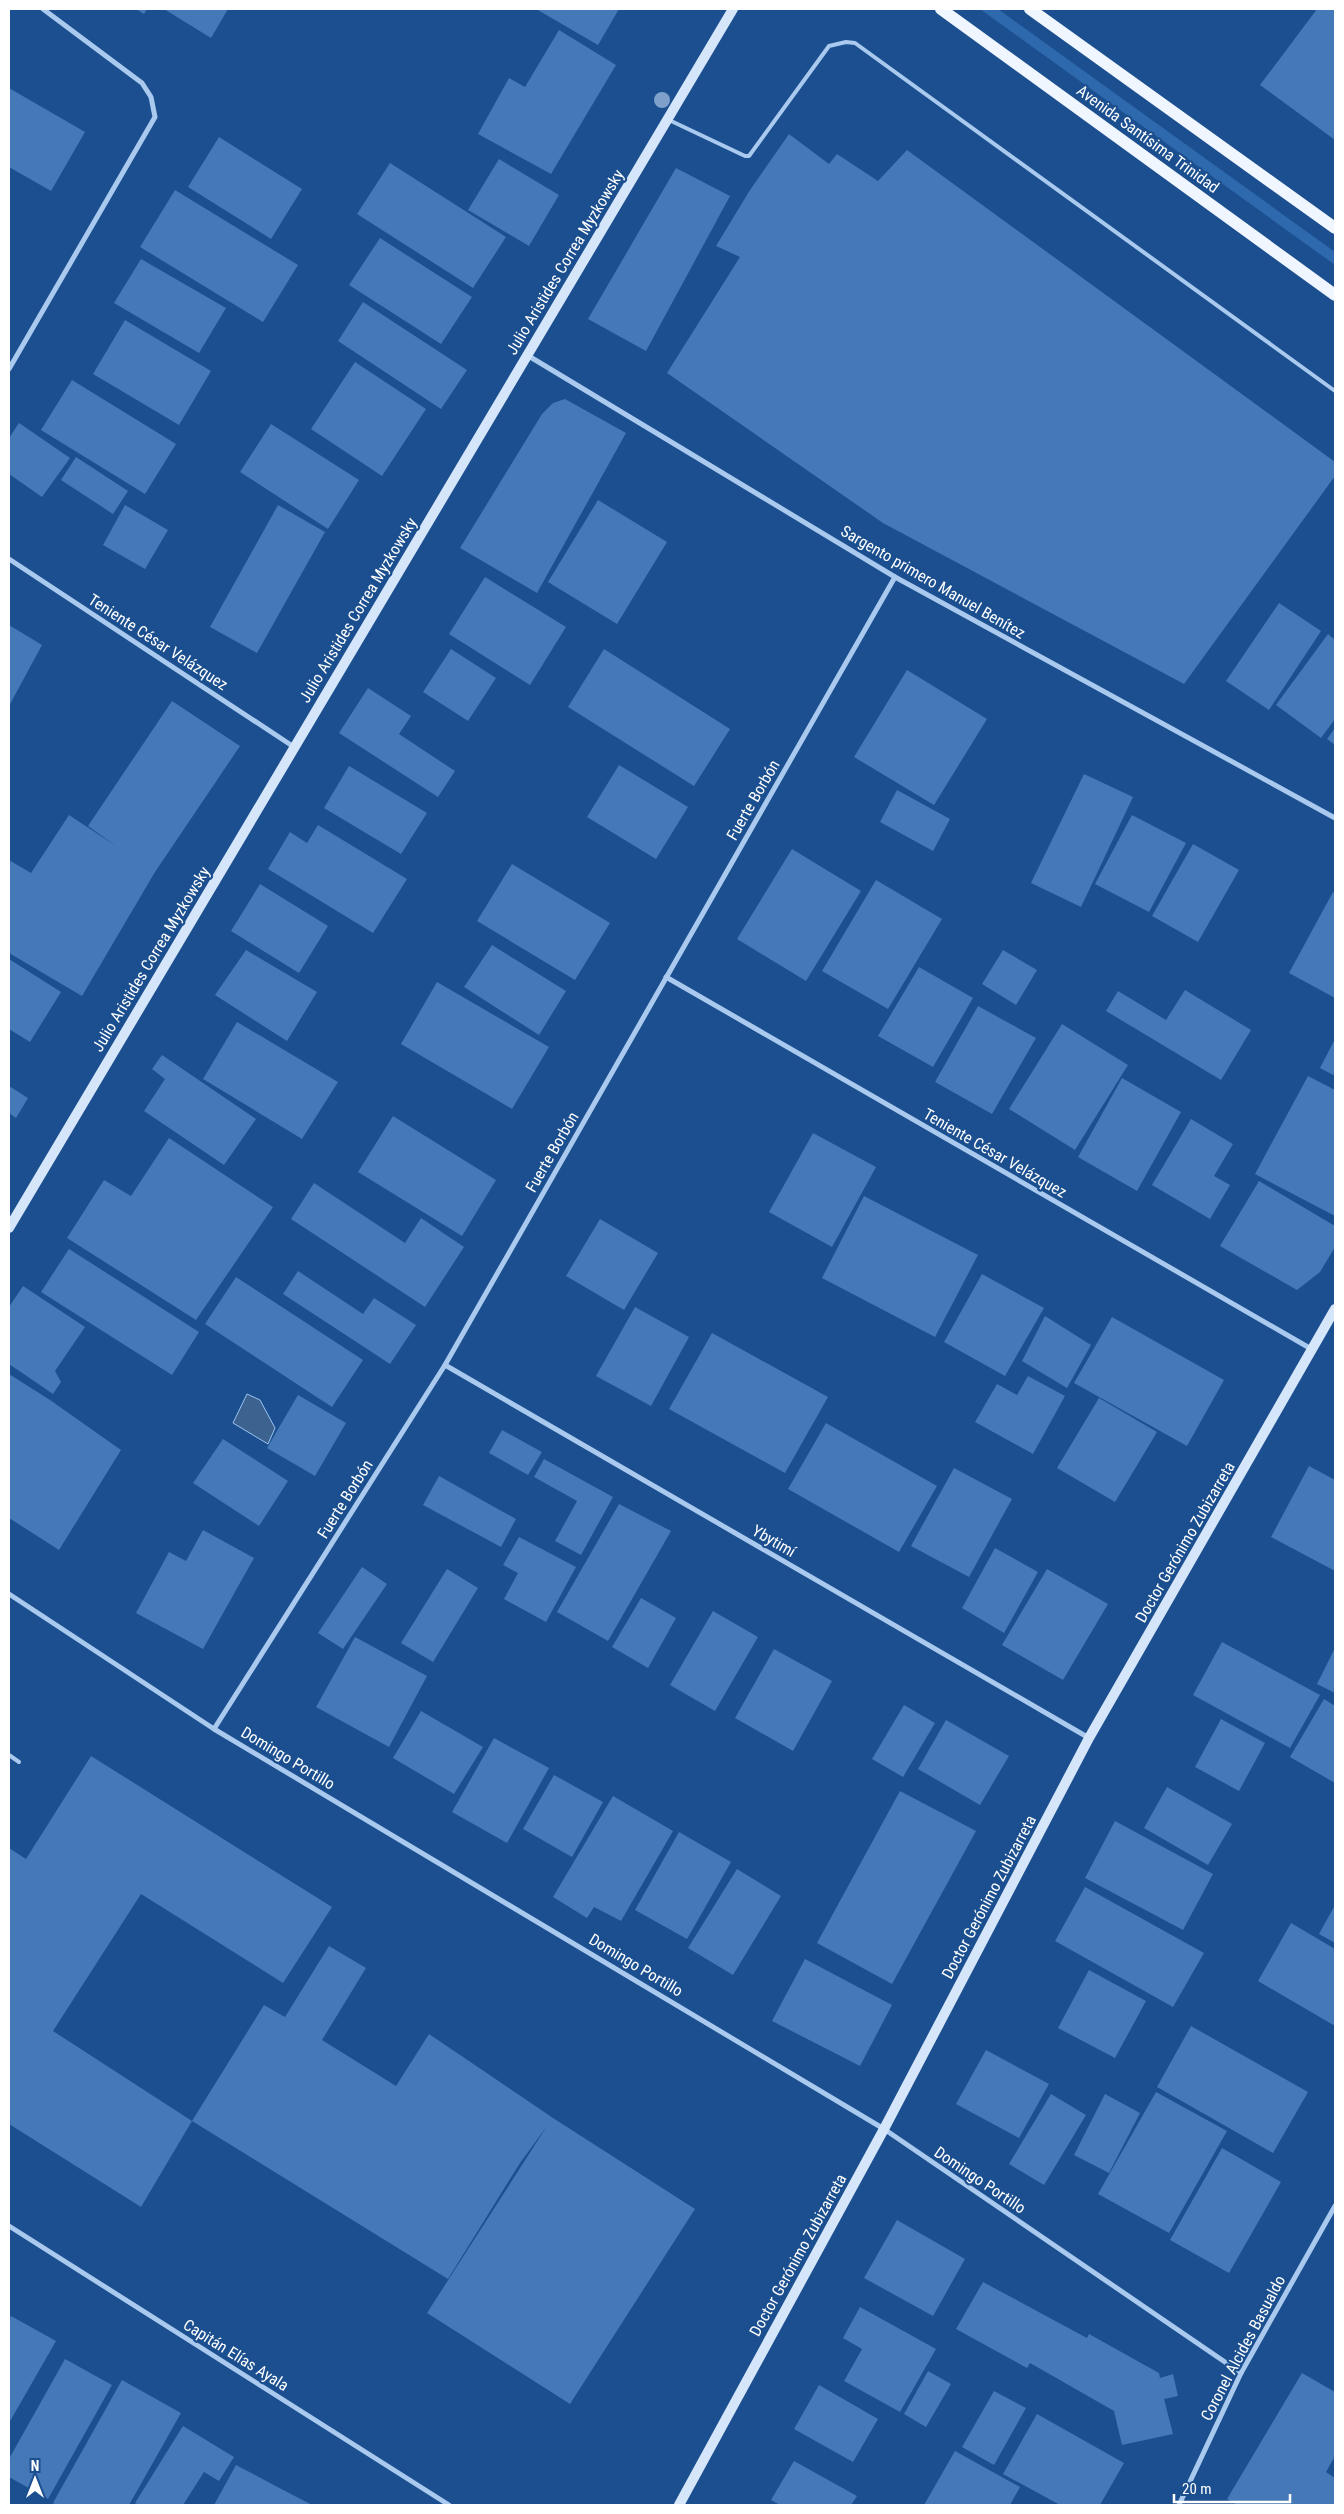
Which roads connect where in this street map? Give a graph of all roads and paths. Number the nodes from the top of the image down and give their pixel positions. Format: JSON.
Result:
{"nodes":[{"id":1,"x":43,"y":9,"type":"edge"},
{"id":2,"x":733,"y":9,"type":"edge"},
{"id":3,"x":941,"y":9,"type":"edge"},
{"id":4,"x":1030,"y":9,"type":"edge"},
{"id":5,"x":667,"y":119,"type":"junction"},
{"id":6,"x":1335,"y":228,"type":"edge"},
{"id":7,"x":1335,"y":295,"type":"edge"},
{"id":8,"x":527,"y":355,"type":"junction"},
{"id":9,"x":9,"y":369,"type":"edge"},
{"id":10,"x":1335,"y":391,"type":"edge"},
{"id":11,"x":9,"y":559,"type":"edge"},
{"id":12,"x":895,"y":577,"type":"junction"},
{"id":13,"x":294,"y":747,"type":"junction"},
{"id":14,"x":1335,"y":818,"type":"edge"},
{"id":15,"x":666,"y":977,"type":"junction"},
{"id":16,"x":9,"y":1228,"type":"edge"},
{"id":17,"x":1335,"y":1309,"type":"edge"},
{"id":18,"x":1313,"y":1350,"type":"junction"},
{"id":19,"x":445,"y":1364,"type":"junction"},
{"id":20,"x":9,"y":1594,"type":"edge"},
{"id":21,"x":214,"y":1729,"type":"junction"},
{"id":22,"x":1090,"y":1738,"type":"junction"},
{"id":23,"x":9,"y":1755,"type":"edge"},
{"id":24,"x":19,"y":1762,"type":"dead end"},
{"id":25,"x":884,"y":2129,"type":"junction"},
{"id":26,"x":1335,"y":2206,"type":"edge"},
{"id":27,"x":9,"y":2226,"type":"edge"},
{"id":28,"x":1241,"y":2372,"type":"junction"},
{"id":29,"x":449,"y":2505,"type":"edge"},
{"id":30,"x":679,"y":2505,"type":"edge"},
{"id":31,"x":1179,"y":2505,"type":"edge"}],
"edges":[{"from":1,"to":9,"type":"street"},
{"from":2,"to":5,"type":"main road","name":"Julio Aristides Correa Myzkowsky"},
{"from":3,"to":7,"type":"main road","name":"Avenida Santísima Trinidad"},
{"from":4,"to":6,"type":"main road"},
{"from":5,"to":8,"type":"main road","name":"Julio Aristides Correa Myzkowsky"},
{"from":5,"to":10,"type":"lane"},
{"from":8,"to":12,"type":"street","name":"Sargento primero Manuel Benítez"},
{"from":8,"to":13,"type":"main road","name":"Julio Aristides Correa Myzkowsky"},
{"from":11,"to":13,"type":"street","name":"Teniente César Velázquez"},
{"from":12,"to":14,"type":"street","name":"Sargento primero Manuel Benítez"},
{"from":12,"to":15,"type":"street","name":"Fuerte Borbón"},
{"from":13,"to":16,"type":"main road","name":"Julio Aristides Correa Myzkowsky"},
{"from":15,"to":18,"type":"street","name":"Teniente César Velázquez"},
{"from":15,"to":19,"type":"street","name":"Fuerte Borbón"},
{"from":17,"to":18,"type":"main road","name":"Doctor Gerónimo Zubizarreta"},
{"from":18,"to":22,"type":"main road","name":"Doctor Gerónimo Zubizarreta"},
{"from":19,"to":21,"type":"street","name":"Fuerte Borbón"},
{"from":19,"to":22,"type":"street","name":"Ybytimí"},
{"from":20,"to":21,"type":"street","name":"Domingo Portillo"},
{"from":21,"to":25,"type":"street","name":"Domingo Portillo"},
{"from":22,"to":25,"type":"main road","name":"Doctor Gerónimo Zubizarreta"},
{"from":23,"to":24,"type":"lane"},
{"from":25,"to":28,"type":"street","name":"Domingo Portillo"},
{"from":25,"to":30,"type":"main road","name":"Doctor Gerónimo Zubizarreta"},
{"from":26,"to":28,"type":"street","name":"Coronel Alcides Basualdo"},
{"from":27,"to":29,"type":"street","name":"Capitán Elías Ayala"},
{"from":28,"to":31,"type":"street","name":"Coronel Alcides Basualdo"}]}
